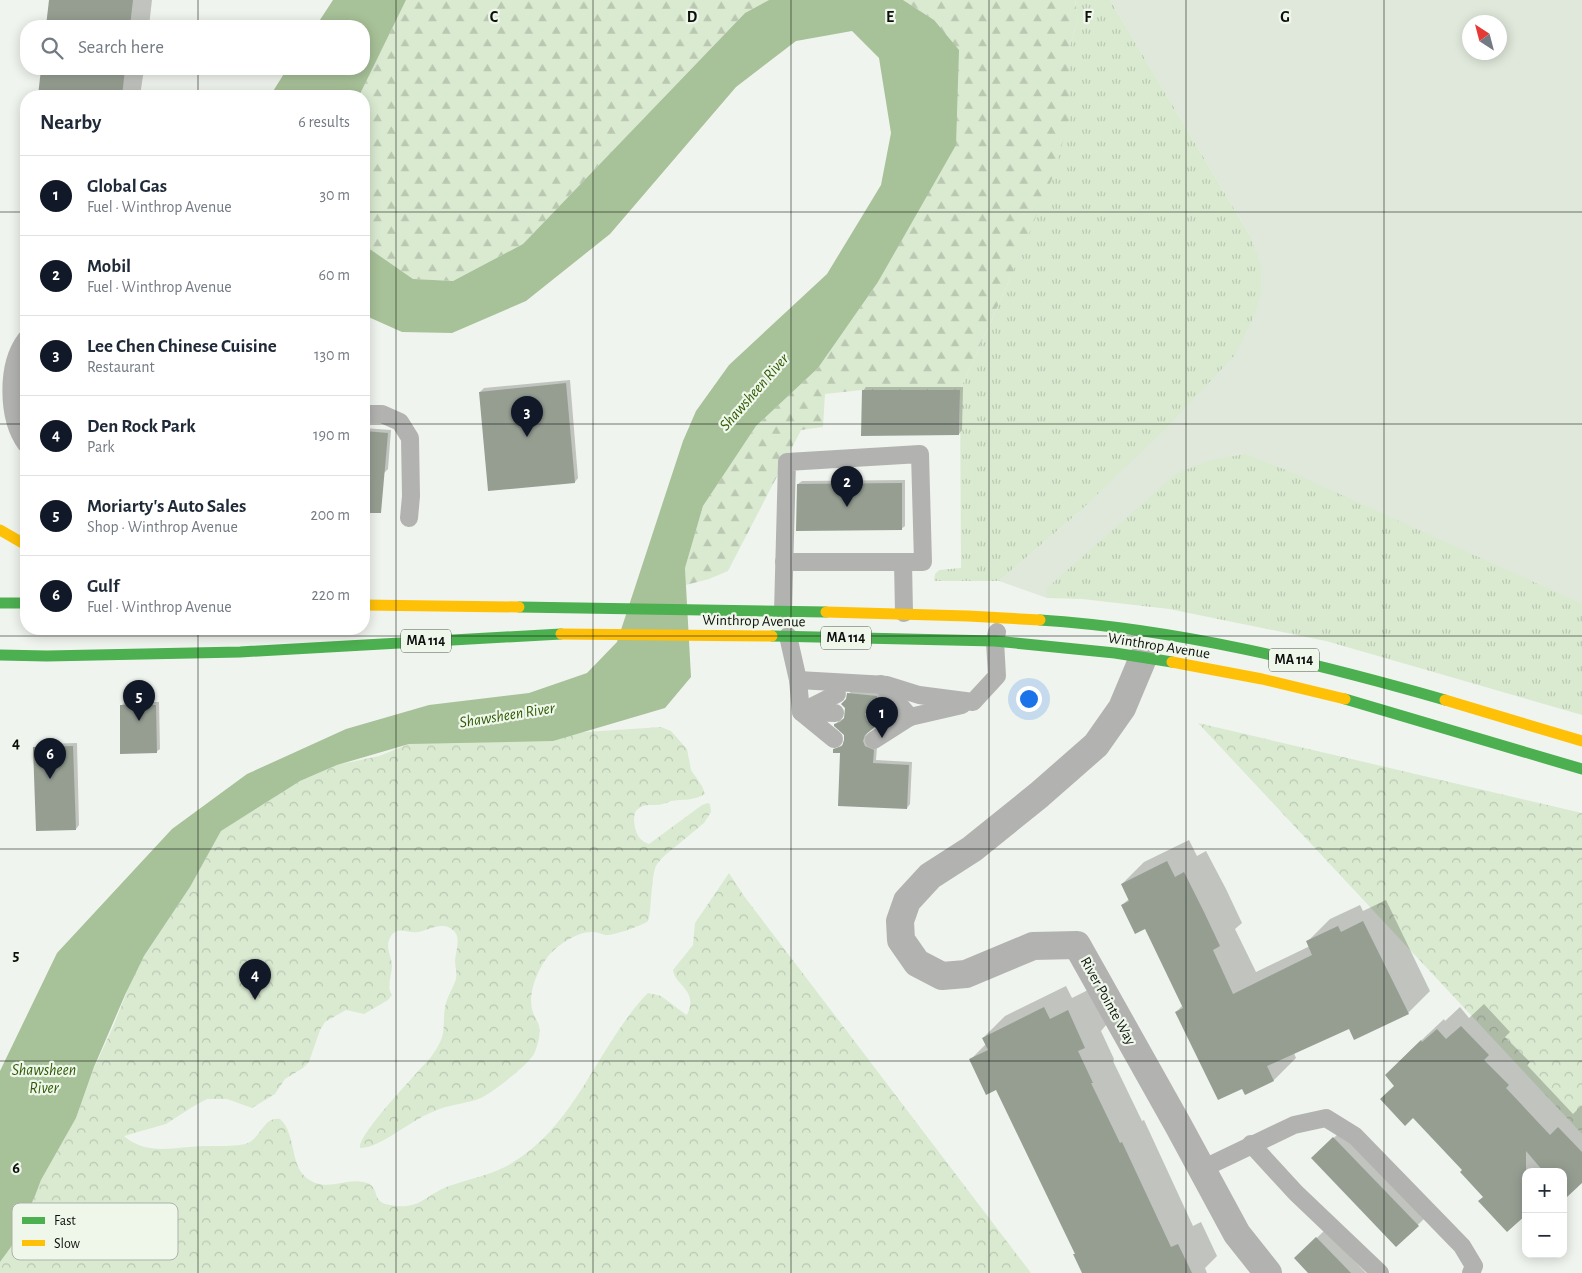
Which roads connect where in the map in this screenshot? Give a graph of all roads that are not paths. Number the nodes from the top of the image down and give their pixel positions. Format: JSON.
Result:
{"nodes":[{"id":1,"x":20,"y":353,"type":"edge"},
{"id":2,"x":370,"y":414,"type":"edge"},
{"id":3,"x":20,"y":431,"type":"edge"},
{"id":4,"x":409,"y":518,"type":"dead end"},
{"id":5,"x":0,"y":530,"type":"edge"},
{"id":6,"x":20,"y":542,"type":"edge"},
{"id":7,"x":784,"y":562,"type":"junction"},
{"id":8,"x":903,"y":562,"type":"junction"},
{"id":9,"x":0,"y":603,"type":"edge"},
{"id":10,"x":20,"y":603,"type":"edge"},
{"id":11,"x":370,"y":605,"type":"edge"},
{"id":12,"x":999,"y":618,"type":"junction"},
{"id":13,"x":786,"y":624,"type":"junction"},
{"id":14,"x":903,"y":626,"type":"junction"},
{"id":15,"x":996,"y":641,"type":"junction"},
{"id":16,"x":1146,"y":645,"type":"junction"},
{"id":17,"x":0,"y":655,"type":"edge"},
{"id":18,"x":798,"y":680,"type":"junction"},
{"id":19,"x":879,"y":691,"type":"junction"},
{"id":20,"x":837,"y":694,"type":"dead end"},
{"id":21,"x":973,"y":702,"type":"junction"},
{"id":22,"x":801,"y":712,"type":"junction"},
{"id":23,"x":835,"y":714,"type":"dead end"},
{"id":24,"x":876,"y":715,"type":"dead end"},
{"id":25,"x":910,"y":717,"type":"junction"},
{"id":26,"x":834,"y":739,"type":"dead end"},
{"id":27,"x":874,"y":740,"type":"dead end"},
{"id":28,"x":1582,"y":740,"type":"edge"},
{"id":29,"x":1582,"y":768,"type":"edge"},
{"id":30,"x":1250,"y":1144,"type":"junction"},
{"id":31,"x":1202,"y":1168,"type":"junction"},
{"id":32,"x":1268,"y":1273,"type":"edge"},
{"id":33,"x":1380,"y":1273,"type":"edge"},
{"id":34,"x":1471,"y":1273,"type":"edge"}],
"edges":[{"from":1,"to":3,"type":"lane"},
{"from":2,"to":4,"type":"lane"},
{"from":5,"to":6,"type":"highway"},
{"from":7,"to":8,"type":"lane"},
{"from":7,"to":8,"type":"lane"},
{"from":7,"to":13,"type":"lane"},
{"from":8,"to":14,"type":"lane"},
{"from":9,"to":10,"type":"highway"},
{"from":11,"to":13,"type":"highway","name":"Winthrop Avenue","number":"MA 114"},
{"from":12,"to":14,"type":"highway","name":"Winthrop Avenue","number":"MA 114"},
{"from":12,"to":15,"type":"lane"},
{"from":12,"to":16,"type":"highway","name":"Winthrop Avenue","number":"MA 114"},
{"from":13,"to":14,"type":"highway","name":"Winthrop Avenue","number":"MA 114"},
{"from":13,"to":14,"type":"highway","name":"Winthrop Avenue","number":"MA 114"},
{"from":13,"to":17,"type":"highway","name":"Winthrop Avenue","number":"MA 114"},
{"from":13,"to":18,"type":"lane"},
{"from":14,"to":15,"type":"highway","name":"Winthrop Avenue","number":"MA 114"},
{"from":15,"to":16,"type":"highway","name":"Winthrop Avenue","number":"MA 114"},
{"from":15,"to":21,"type":"lane"},
{"from":16,"to":28,"type":"highway","name":"Winthrop Avenue","number":"MA 114"},
{"from":16,"to":29,"type":"highway","name":"Winthrop Avenue","number":"MA 114"},
{"from":16,"to":31,"type":"street","name":"River Pointe Way"},
{"from":18,"to":19,"type":"lane"},
{"from":18,"to":22,"type":"lane"},
{"from":19,"to":21,"type":"lane"},
{"from":19,"to":25,"type":"lane"},
{"from":20,"to":22,"type":"lane"},
{"from":21,"to":25,"type":"lane"},
{"from":22,"to":23,"type":"lane"},
{"from":22,"to":26,"type":"lane"},
{"from":24,"to":25,"type":"lane"},
{"from":25,"to":27,"type":"lane"},
{"from":30,"to":31,"type":"lane"},
{"from":30,"to":33,"type":"lane"},
{"from":30,"to":34,"type":"lane"},
{"from":31,"to":32,"type":"street","name":"River Pointe Way"}]}
